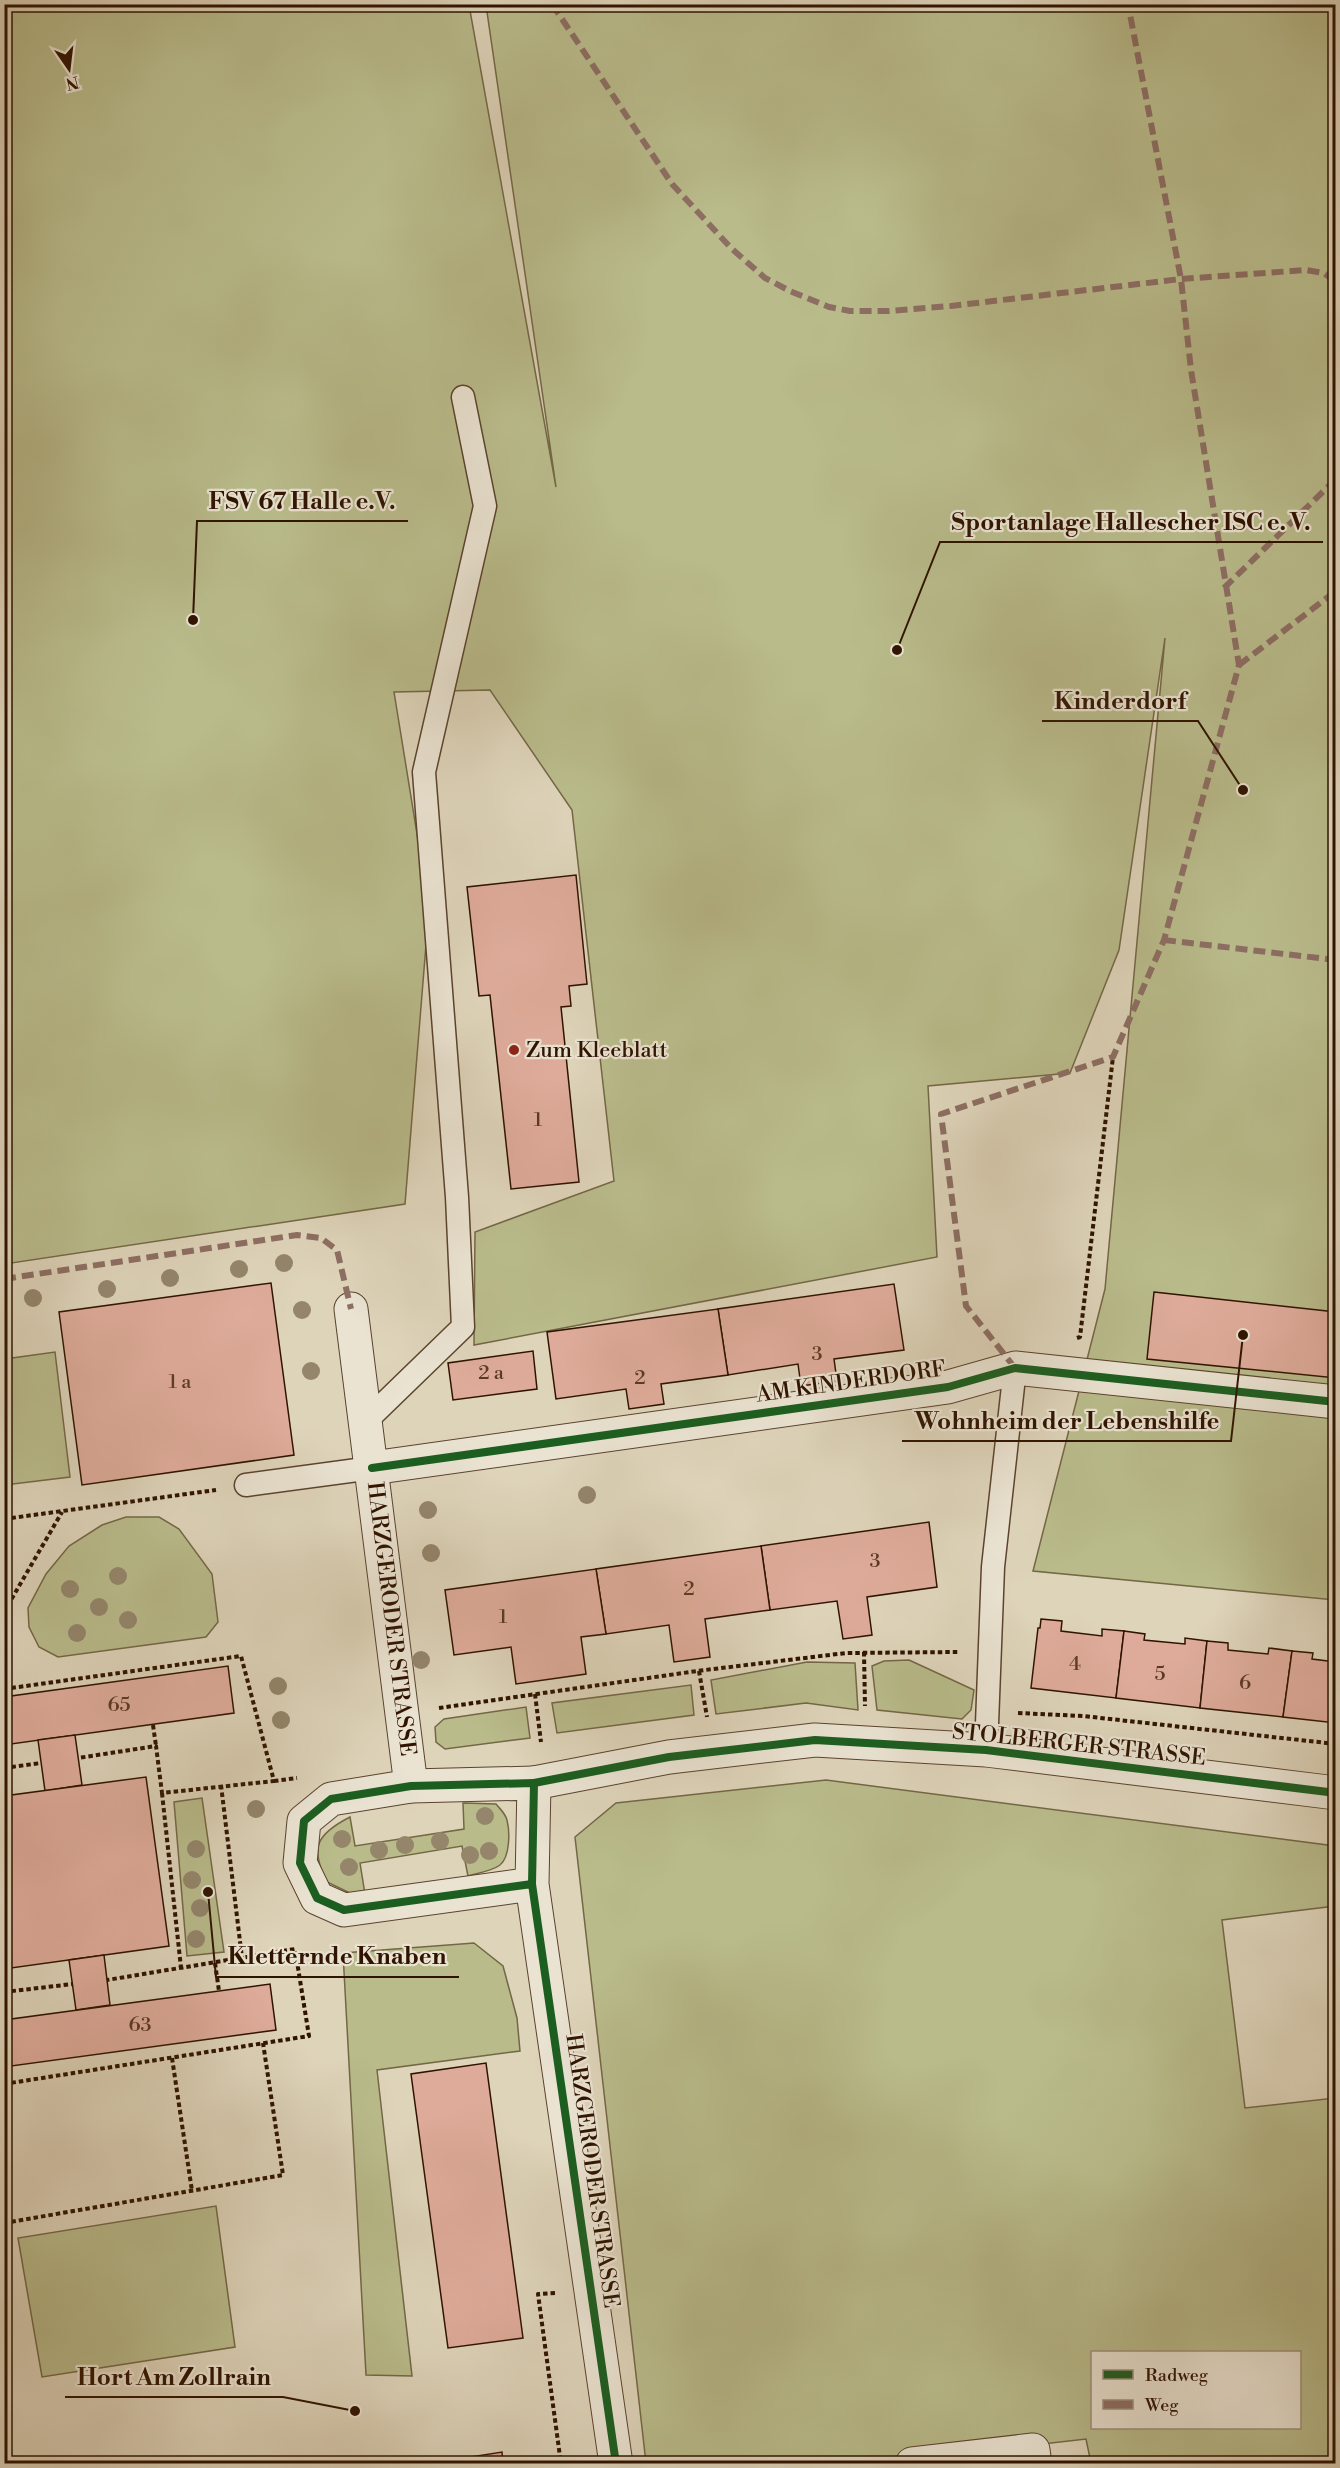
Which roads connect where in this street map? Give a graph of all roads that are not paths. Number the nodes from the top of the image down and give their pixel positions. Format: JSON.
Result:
{"nodes":[{"id":1,"x":463,"y":397,"type":"dead end"},
{"id":2,"x":351,"y":1309,"type":"dead end"},
{"id":3,"x":1015,"y":1368,"type":"junction"},
{"id":4,"x":1335,"y":1402,"type":"edge"},
{"id":5,"x":366,"y":1421,"type":"junction"},
{"id":6,"x":372,"y":1468,"type":"junction"},
{"id":7,"x":246,"y":1485,"type":"road end"},
{"id":8,"x":986,"y":1750,"type":"junction"},
{"id":9,"x":534,"y":1783,"type":"junction"},
{"id":10,"x":411,"y":1786,"type":"junction"},
{"id":11,"x":1335,"y":1793,"type":"edge"},
{"id":12,"x":532,"y":1884,"type":"junction"},
{"id":13,"x":616,"y":2463,"type":"edge"},
{"id":14,"x":912,"y":2463,"type":"edge"},
{"id":15,"x":1035,"y":2463,"type":"edge"}],
"edges":[{"from":1,"to":5,"type":"lane"},
{"from":2,"to":5,"type":"street","name":"HARZGERODER STRASSE"},
{"from":3,"to":4,"type":"street","name":"AM KINDERDORF"},
{"from":3,"to":6,"type":"street","name":"AM KINDERDORF"},
{"from":3,"to":8,"type":"lane"},
{"from":5,"to":6,"type":"street","name":"HARZGERODER STRASSE"},
{"from":6,"to":7,"type":"lane"},
{"from":6,"to":10,"type":"street","name":"HARZGERODER STRASSE"},
{"from":8,"to":9,"type":"street","name":"STOLBERGER STRASSE"},
{"from":8,"to":11,"type":"street","name":"STOLBERGER STRASSE"},
{"from":9,"to":10,"type":"street","name":"HARZGERODER STRASSE"},
{"from":9,"to":12,"type":"street","name":"HARZGERODER STRASSE"},
{"from":10,"to":12,"type":"street","name":"HARZGERODER STRASSE"},
{"from":12,"to":13,"type":"street","name":"HARZGERODER STRASSE"},
{"from":14,"to":15,"type":"street"}]}
